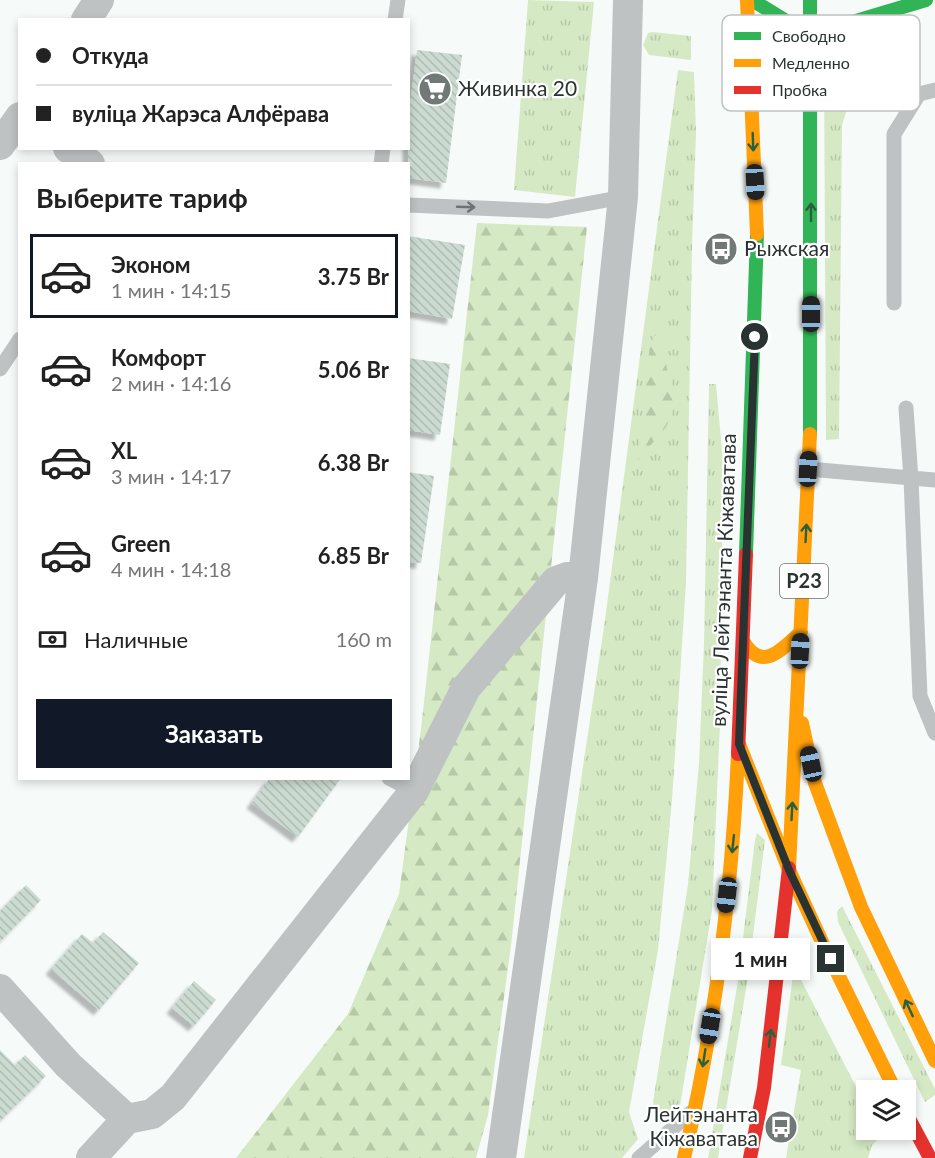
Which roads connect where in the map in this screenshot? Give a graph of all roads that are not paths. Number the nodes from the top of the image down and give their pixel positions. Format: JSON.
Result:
{"nodes":[{"id":1,"x":99,"y":0,"type":"edge"},
{"id":2,"x":398,"y":0,"type":"edge"},
{"id":3,"x":628,"y":0,"type":"edge"},
{"id":4,"x":747,"y":0,"type":"edge"},
{"id":5,"x":752,"y":0,"type":"edge"},
{"id":6,"x":926,"y":0,"type":"edge"},
{"id":7,"x":748,"y":15,"type":"edge"},
{"id":8,"x":777,"y":15,"type":"edge"},
{"id":9,"x":876,"y":15,"type":"edge"},
{"id":10,"x":87,"y":18,"type":"edge"},
{"id":11,"x":395,"y":18,"type":"edge"},
{"id":12,"x":935,"y":90,"type":"edge"},
{"id":13,"x":920,"y":94,"type":"edge"},
{"id":14,"x":752,"y":111,"type":"edge"},
{"id":15,"x":811,"y":111,"type":"edge"},
{"id":16,"x":909,"y":111,"type":"edge"},
{"id":17,"x":18,"y":120,"type":"edge"},
{"id":18,"x":0,"y":145,"type":"edge"},
{"id":19,"x":71,"y":150,"type":"edge"},
{"id":20,"x":87,"y":162,"type":"edge"},
{"id":21,"x":623,"y":197,"type":"junction"},
{"id":22,"x":410,"y":205,"type":"edge"},
{"id":23,"x":894,"y":303,"type":"dead end"},
{"id":24,"x":18,"y":342,"type":"edge"},
{"id":25,"x":0,"y":369,"type":"edge"},
{"id":26,"x":906,"y":408,"type":"dead end"},
{"id":27,"x":808,"y":469,"type":"junction"},
{"id":28,"x":911,"y":479,"type":"junction"},
{"id":29,"x":935,"y":480,"type":"edge"},
{"id":30,"x":583,"y":578,"type":"junction"},
{"id":31,"x":801,"y":632,"type":"junction"},
{"id":32,"x":744,"y":641,"type":"junction"},
{"id":33,"x":798,"y":706,"type":"junction"},
{"id":34,"x":935,"y":733,"type":"edge"},
{"id":35,"x":739,"y":744,"type":"junction"},
{"id":36,"x":410,"y":772,"type":"edge"},
{"id":37,"x":401,"y":785,"type":"edge"},
{"id":38,"x":789,"y":870,"type":"junction"},
{"id":39,"x":0,"y":989,"type":"edge"},
{"id":40,"x":935,"y":1061,"type":"edge"},
{"id":41,"x":890,"y":1080,"type":"edge"},
{"id":42,"x":696,"y":1107,"type":"junction"},
{"id":43,"x":127,"y":1119,"type":"junction"},
{"id":44,"x":916,"y":1132,"type":"edge"},
{"id":45,"x":91,"y":1158,"type":"edge"},
{"id":46,"x":501,"y":1158,"type":"edge"},
{"id":47,"x":639,"y":1158,"type":"edge"},
{"id":48,"x":684,"y":1158,"type":"edge"},
{"id":49,"x":750,"y":1158,"type":"edge"},
{"id":50,"x":930,"y":1158,"type":"edge"}],
"edges":[{"from":1,"to":10,"type":"street"},
{"from":2,"to":11,"type":"lane"},
{"from":3,"to":21,"type":"street"},
{"from":4,"to":7,"type":"main road","name":"вуліца Лейтэнанта Кіжаватава","one_way":true},
{"from":5,"to":8,"type":"main road"},
{"from":6,"to":9,"type":"main road"},
{"from":12,"to":13,"type":"lane"},
{"from":14,"to":32,"type":"main road","name":"вуліца Лейтэнанта Кіжаватава","one_way":true},
{"from":27,"to":15,"type":"main road","number":"Р23","one_way":true},
{"from":16,"to":23,"type":"lane"},
{"from":17,"to":18,"type":"street"},
{"from":19,"to":20,"type":"street"},
{"from":22,"to":21,"type":"lane","one_way":true},
{"from":21,"to":30,"type":"street"},
{"from":24,"to":25,"type":"lane"},
{"from":26,"to":28,"type":"lane"},
{"from":27,"to":28,"type":"lane"},
{"from":31,"to":27,"type":"main road","number":"Р23","one_way":true},
{"from":28,"to":29,"type":"lane"},
{"from":28,"to":34,"type":"lane"},
{"from":30,"to":36,"type":"street"},
{"from":30,"to":46,"type":"street"},
{"from":31,"to":32,"type":"main road"},
{"from":31,"to":33,"type":"main road","number":"Р23"},
{"from":32,"to":35,"type":"main road","name":"вуліца Лейтэнанта Кіжаватава"},
{"from":38,"to":33,"type":"main road","number":"Р23","one_way":true},
{"from":40,"to":33,"type":"main road","one_way":true},
{"from":35,"to":38,"type":"main road"},
{"from":35,"to":42,"type":"main road","name":"вуліца Лейтэнанта Кіжаватава","one_way":true},
{"from":37,"to":43,"type":"street"},
{"from":38,"to":41,"type":"main road"},
{"from":49,"to":38,"type":"main road","number":"Р23","one_way":true},
{"from":39,"to":43,"type":"street"},
{"from":42,"to":47,"type":"lane"},
{"from":42,"to":48,"type":"main road","name":"вуліца Лейтэнанта Кіжаватава"},
{"from":43,"to":45,"type":"street"},
{"from":44,"to":50,"type":"main road"}]}
